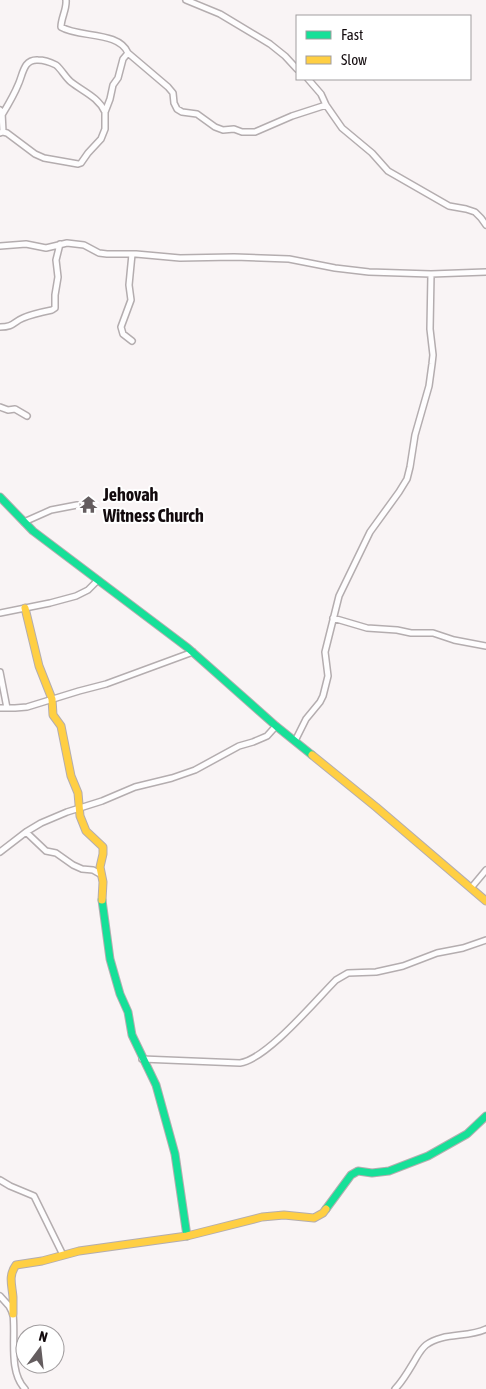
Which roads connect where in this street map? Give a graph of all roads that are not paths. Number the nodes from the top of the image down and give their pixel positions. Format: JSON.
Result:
{"nodes":[{"id":1,"x":66,"y":0,"type":"edge"},
{"id":2,"x":186,"y":0,"type":"edge"},
{"id":3,"x":128,"y":54,"type":"junction"},
{"id":4,"x":296,"y":68,"type":"edge"},
{"id":5,"x":309,"y":80,"type":"edge"},
{"id":6,"x":326,"y":105,"type":"junction"},
{"id":7,"x":106,"y":112,"type":"junction"},
{"id":8,"x":1,"y":113,"type":"edge"},
{"id":9,"x":1,"y":132,"type":"edge"},
{"id":10,"x":486,"y":225,"type":"edge"},
{"id":11,"x":60,"y":244,"type":"junction"},
{"id":12,"x":0,"y":246,"type":"edge"},
{"id":13,"x":132,"y":254,"type":"junction"},
{"id":14,"x":486,"y":272,"type":"edge"},
{"id":15,"x":432,"y":274,"type":"junction"},
{"id":16,"x":0,"y":327,"type":"edge"},
{"id":17,"x":132,"y":341,"type":"dead end"},
{"id":18,"x":0,"y":406,"type":"edge"},
{"id":19,"x":27,"y":416,"type":"dead end"},
{"id":20,"x":0,"y":497,"type":"edge"},
{"id":21,"x":77,"y":505,"type":"dead end"},
{"id":22,"x":24,"y":522,"type":"junction"},
{"id":23,"x":98,"y":580,"type":"junction"},
{"id":24,"x":25,"y":608,"type":"junction"},
{"id":25,"x":0,"y":613,"type":"edge"},
{"id":26,"x":333,"y":618,"type":"junction"},
{"id":27,"x":486,"y":646,"type":"edge"},
{"id":28,"x":193,"y":652,"type":"junction"},
{"id":29,"x":0,"y":672,"type":"edge"},
{"id":30,"x":52,"y":699,"type":"junction"},
{"id":31,"x":0,"y":708,"type":"edge"},
{"id":32,"x":7,"y":708,"type":"junction"},
{"id":33,"x":276,"y":726,"type":"junction"},
{"id":34,"x":295,"y":741,"type":"junction"},
{"id":35,"x":79,"y":808,"type":"junction"},
{"id":36,"x":26,"y":832,"type":"junction"},
{"id":37,"x":0,"y":852,"type":"edge"},
{"id":38,"x":486,"y":870,"type":"edge"},
{"id":39,"x":101,"y":875,"type":"junction"},
{"id":40,"x":471,"y":888,"type":"junction"},
{"id":41,"x":486,"y":900,"type":"edge"},
{"id":42,"x":486,"y":940,"type":"edge"},
{"id":43,"x":142,"y":1059,"type":"junction"},
{"id":44,"x":486,"y":1116,"type":"edge"},
{"id":45,"x":0,"y":1180,"type":"edge"},
{"id":46,"x":187,"y":1236,"type":"junction"},
{"id":47,"x":63,"y":1255,"type":"junction"},
{"id":48,"x":0,"y":1296,"type":"edge"},
{"id":49,"x":13,"y":1314,"type":"junction"},
{"id":50,"x":486,"y":1329,"type":"edge"},
{"id":51,"x":25,"y":1389,"type":"edge"},
{"id":52,"x":395,"y":1389,"type":"edge"}],
"edges":[{"from":1,"to":3,"type":"street"},
{"from":2,"to":4,"type":"street"},
{"from":3,"to":6,"type":"street"},
{"from":3,"to":7,"type":"street"},
{"from":5,"to":6,"type":"street"},
{"from":6,"to":10,"type":"street"},
{"from":7,"to":8,"type":"street"},
{"from":7,"to":9,"type":"street"},
{"from":8,"to":9,"type":"street"},
{"from":11,"to":12,"type":"street"},
{"from":11,"to":13,"type":"street"},
{"from":11,"to":16,"type":"street"},
{"from":13,"to":15,"type":"street"},
{"from":13,"to":17,"type":"street"},
{"from":14,"to":15,"type":"street"},
{"from":15,"to":26,"type":"street"},
{"from":18,"to":19,"type":"street"},
{"from":20,"to":22,"type":"street"},
{"from":21,"to":22,"type":"street"},
{"from":22,"to":23,"type":"street"},
{"from":23,"to":24,"type":"street"},
{"from":23,"to":28,"type":"street"},
{"from":24,"to":25,"type":"street"},
{"from":24,"to":30,"type":"street"},
{"from":26,"to":27,"type":"street"},
{"from":26,"to":34,"type":"street"},
{"from":28,"to":30,"type":"street"},
{"from":28,"to":33,"type":"street"},
{"from":29,"to":32,"type":"street"},
{"from":30,"to":32,"type":"street"},
{"from":30,"to":35,"type":"street"},
{"from":31,"to":32,"type":"street"},
{"from":33,"to":34,"type":"street"},
{"from":33,"to":35,"type":"street"},
{"from":34,"to":40,"type":"street"},
{"from":35,"to":36,"type":"street"},
{"from":35,"to":39,"type":"street"},
{"from":36,"to":37,"type":"street"},
{"from":36,"to":39,"type":"street"},
{"from":38,"to":40,"type":"street"},
{"from":39,"to":43,"type":"street"},
{"from":40,"to":41,"type":"street"},
{"from":42,"to":43,"type":"street"},
{"from":43,"to":46,"type":"street"},
{"from":44,"to":46,"type":"street"},
{"from":45,"to":47,"type":"street"},
{"from":46,"to":47,"type":"street"},
{"from":47,"to":49,"type":"street"},
{"from":48,"to":49,"type":"street"},
{"from":49,"to":51,"type":"street"},
{"from":50,"to":52,"type":"street"}]}
